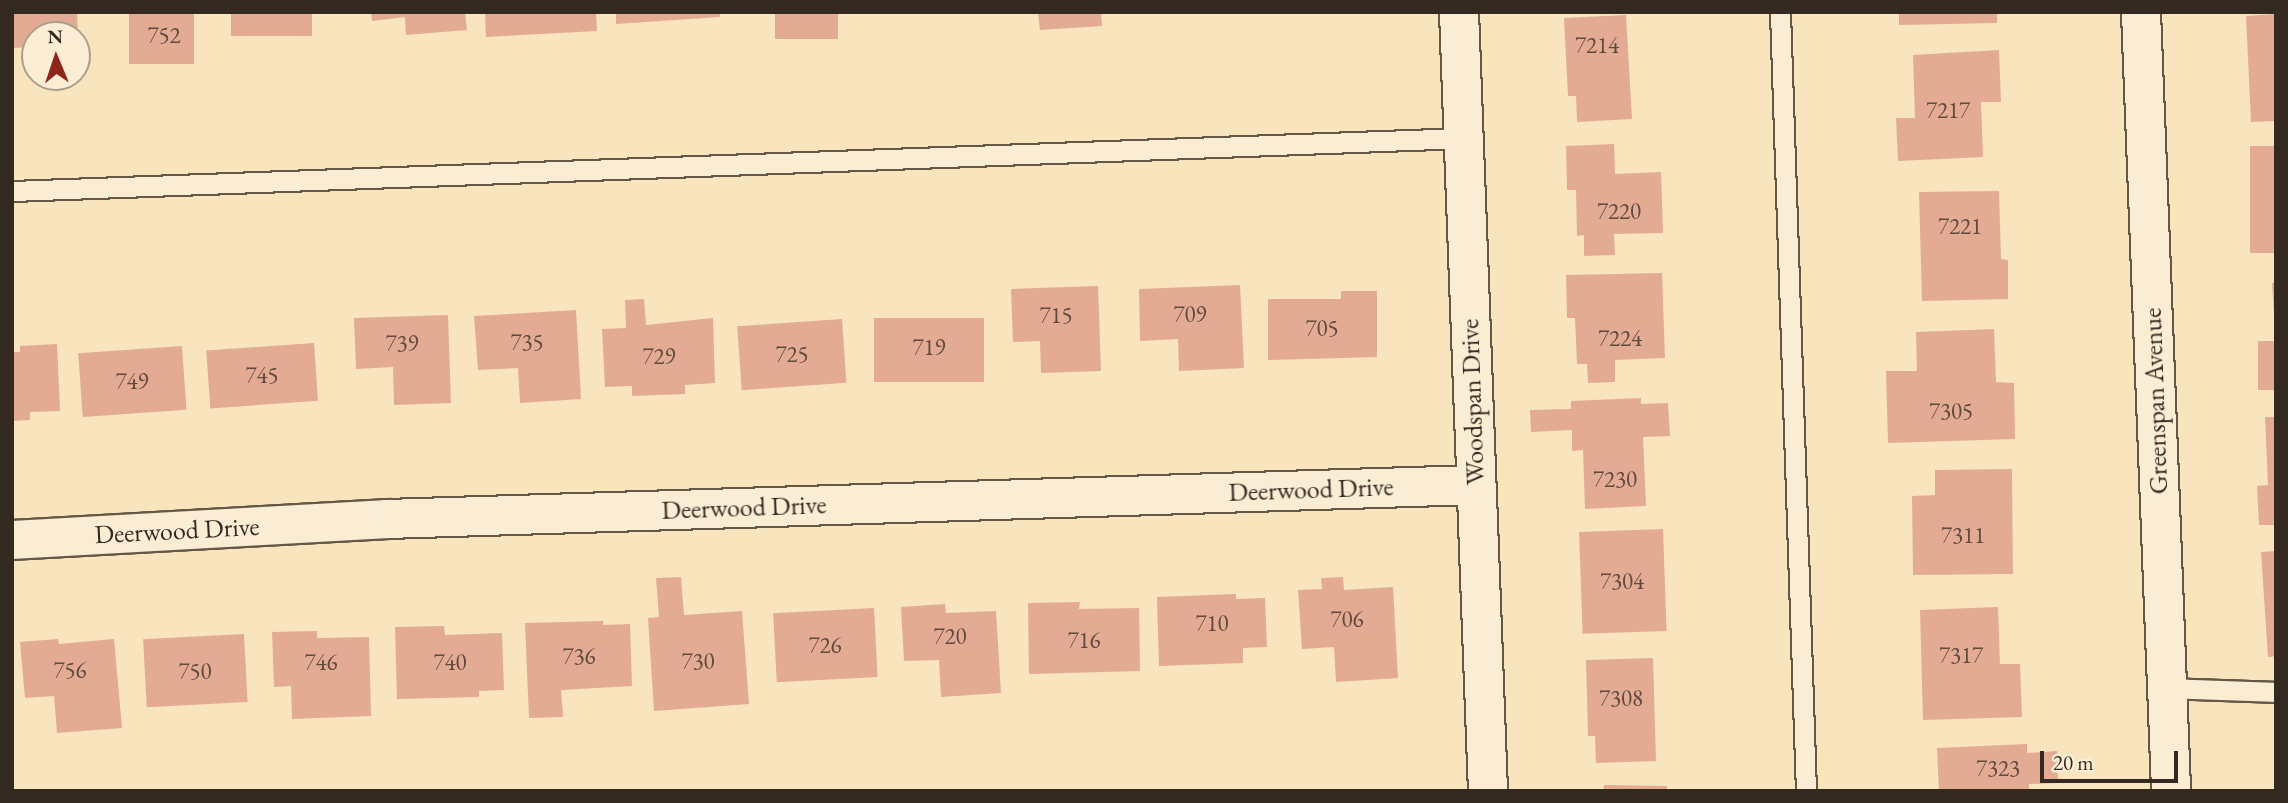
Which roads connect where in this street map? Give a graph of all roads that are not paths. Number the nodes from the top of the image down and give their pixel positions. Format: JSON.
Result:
{"nodes":[{"id":1,"x":1460,"y":12,"type":"edge"},
{"id":2,"x":1780,"y":12,"type":"edge"},
{"id":3,"x":2141,"y":12,"type":"edge"},
{"id":4,"x":1464,"y":138,"type":"junction"},
{"id":5,"x":12,"y":191,"type":"edge"},
{"id":6,"x":1476,"y":485,"type":"junction"},
{"id":7,"x":12,"y":540,"type":"edge"},
{"id":8,"x":2168,"y":688,"type":"junction"},
{"id":9,"x":2276,"y":692,"type":"edge"},
{"id":10,"x":1488,"y":791,"type":"edge"},
{"id":11,"x":1807,"y":791,"type":"edge"},
{"id":12,"x":2171,"y":791,"type":"edge"}],
"edges":[{"from":1,"to":4,"type":"street","name":"Woodspan Drive"},
{"from":2,"to":11,"type":"lane"},
{"from":3,"to":8,"type":"street","name":"Greenspan Avenue"},
{"from":4,"to":5,"type":"lane"},
{"from":4,"to":6,"type":"street","name":"Woodspan Drive"},
{"from":6,"to":7,"type":"street","name":"Deerwood Drive"},
{"from":6,"to":10,"type":"street","name":"Woodspan Drive"},
{"from":8,"to":9,"type":"lane"},
{"from":8,"to":12,"type":"street","name":"Greenspan Avenue"}]}
